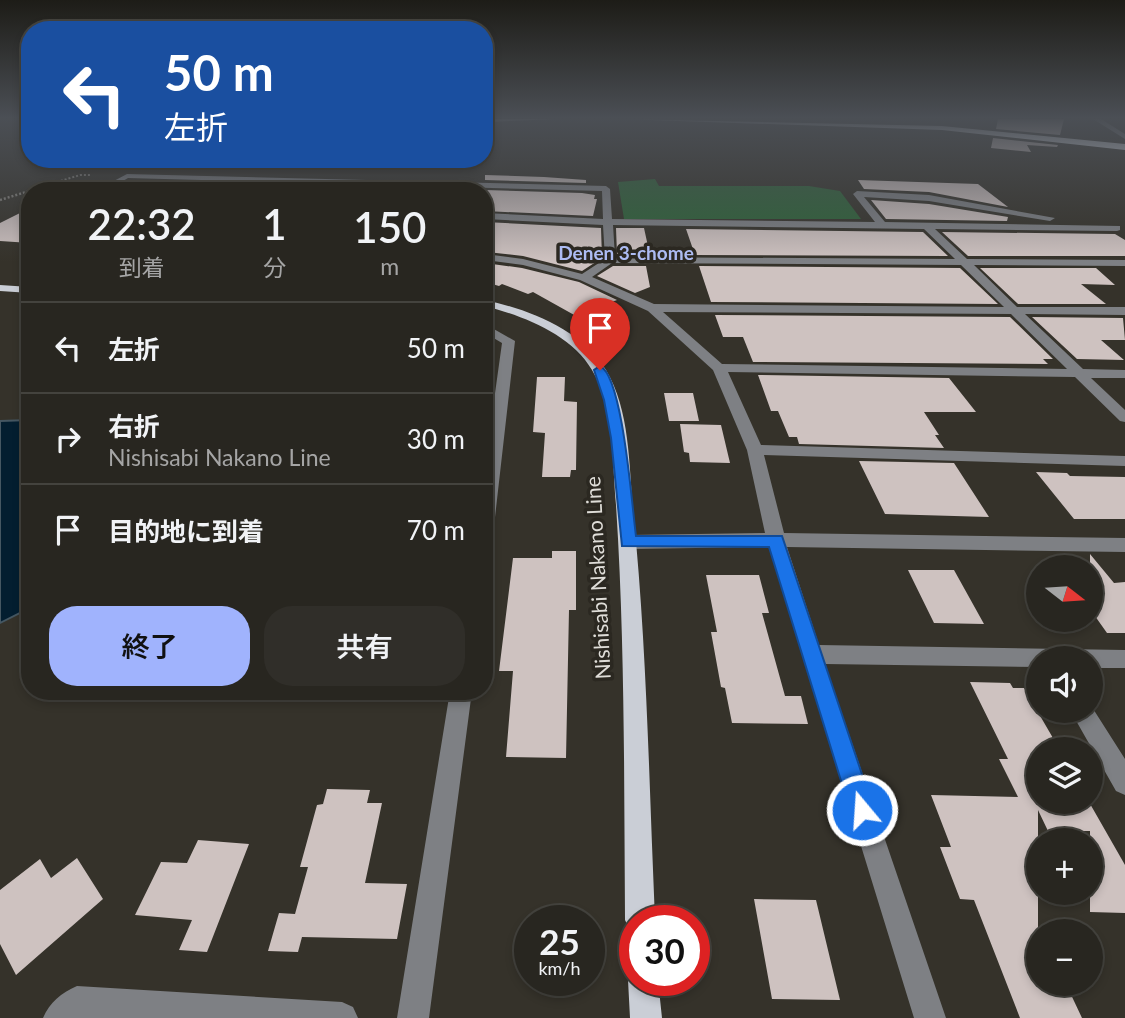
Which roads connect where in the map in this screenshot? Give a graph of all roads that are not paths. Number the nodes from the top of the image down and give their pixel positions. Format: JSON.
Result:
{"nodes":[{"id":1,"x":379,"y":181,"type":"joint"},
{"id":2,"x":116,"y":182,"type":"edge"},
{"id":3,"x":407,"y":182,"type":"edge"},
{"id":4,"x":493,"y":185,"type":"edge"},
{"id":5,"x":493,"y":216,"type":"edge"},
{"id":6,"x":608,"y":222,"type":"junction"},
{"id":7,"x":882,"y":225,"type":"junction"},
{"id":8,"x":927,"y":226,"type":"junction"},
{"id":9,"x":1121,"y":229,"type":"edge"},
{"id":10,"x":493,"y":258,"type":"edge"},
{"id":11,"x":610,"y":260,"type":"junction"},
{"id":12,"x":962,"y":262,"type":"junction"},
{"id":13,"x":1125,"y":263,"type":"edge"},
{"id":14,"x":584,"y":278,"type":"junction"},
{"id":15,"x":0,"y":288,"type":"edge"},
{"id":16,"x":21,"y":289,"type":"edge"},
{"id":17,"x":493,"y":305,"type":"edge"},
{"id":18,"x":652,"y":308,"type":"junction"},
{"id":19,"x":1013,"y":310,"type":"junction"},
{"id":20,"x":1125,"y":311,"type":"edge"},
{"id":21,"x":493,"y":332,"type":"edge"},
{"id":22,"x":719,"y":368,"type":"junction"},
{"id":23,"x":1081,"y":373,"type":"junction"},
{"id":24,"x":1125,"y":374,"type":"edge"},
{"id":25,"x":1125,"y":418,"type":"edge"},
{"id":26,"x":755,"y":450,"type":"junction"},
{"id":27,"x":1125,"y":461,"type":"edge"},
{"id":28,"x":493,"y":464,"type":"edge"},
{"id":29,"x":776,"y":541,"type":"junction"},
{"id":30,"x":628,"y":542,"type":"junction"},
{"id":31,"x":1125,"y":545,"type":"edge"},
{"id":32,"x":811,"y":654,"type":"junction"},
{"id":33,"x":1026,"y":657,"type":"edge"},
{"id":34,"x":1103,"y":658,"type":"edge"},
{"id":35,"x":1125,"y":659,"type":"edge"},
{"id":36,"x":460,"y":700,"type":"edge"},
{"id":37,"x":1088,"y":723,"type":"edge"},
{"id":38,"x":1125,"y":782,"type":"edge"},
{"id":39,"x":640,"y":905,"type":"edge"},
{"id":40,"x":644,"y":996,"type":"edge"},
{"id":41,"x":68,"y":1013,"type":"edge"},
{"id":42,"x":342,"y":1018,"type":"edge"},
{"id":43,"x":413,"y":1018,"type":"edge"},
{"id":44,"x":646,"y":1018,"type":"edge"},
{"id":45,"x":930,"y":1018,"type":"edge"}],
"edges":[{"from":1,"to":2,"type":"street"},
{"from":1,"to":3,"type":"street"},
{"from":4,"to":6,"type":"street"},
{"from":5,"to":6,"type":"street"},
{"from":6,"to":7,"type":"street"},
{"from":6,"to":11,"type":"street"},
{"from":7,"to":8,"type":"street"},
{"from":7,"to":9,"type":"street"},
{"from":8,"to":9,"type":"street"},
{"from":8,"to":12,"type":"street"},
{"from":10,"to":14,"type":"street"},
{"from":11,"to":12,"type":"street"},
{"from":11,"to":14,"type":"street"},
{"from":12,"to":13,"type":"street"},
{"from":12,"to":19,"type":"street"},
{"from":14,"to":18,"type":"street"},
{"from":15,"to":16,"type":"main road"},
{"from":17,"to":30,"type":"main road","name":"Nishisabi Nakano Line"},
{"from":18,"to":19,"type":"street"},
{"from":18,"to":22,"type":"street"},
{"from":19,"to":20,"type":"street"},
{"from":19,"to":23,"type":"street"},
{"from":21,"to":28,"type":"street"},
{"from":22,"to":23,"type":"street"},
{"from":22,"to":26,"type":"street"},
{"from":23,"to":24,"type":"street"},
{"from":23,"to":25,"type":"street"},
{"from":26,"to":27,"type":"street"},
{"from":26,"to":29,"type":"street"},
{"from":29,"to":30,"type":"street"},
{"from":29,"to":31,"type":"street"},
{"from":29,"to":32,"type":"street"},
{"from":30,"to":39,"type":"main road","name":"Nishisabi Nakano Line"},
{"from":32,"to":33,"type":"street"},
{"from":32,"to":45,"type":"street"},
{"from":34,"to":35,"type":"street"},
{"from":36,"to":43,"type":"street"},
{"from":37,"to":38,"type":"street"},
{"from":40,"to":44,"type":"main road"},
{"from":41,"to":42,"type":"street"}]}
